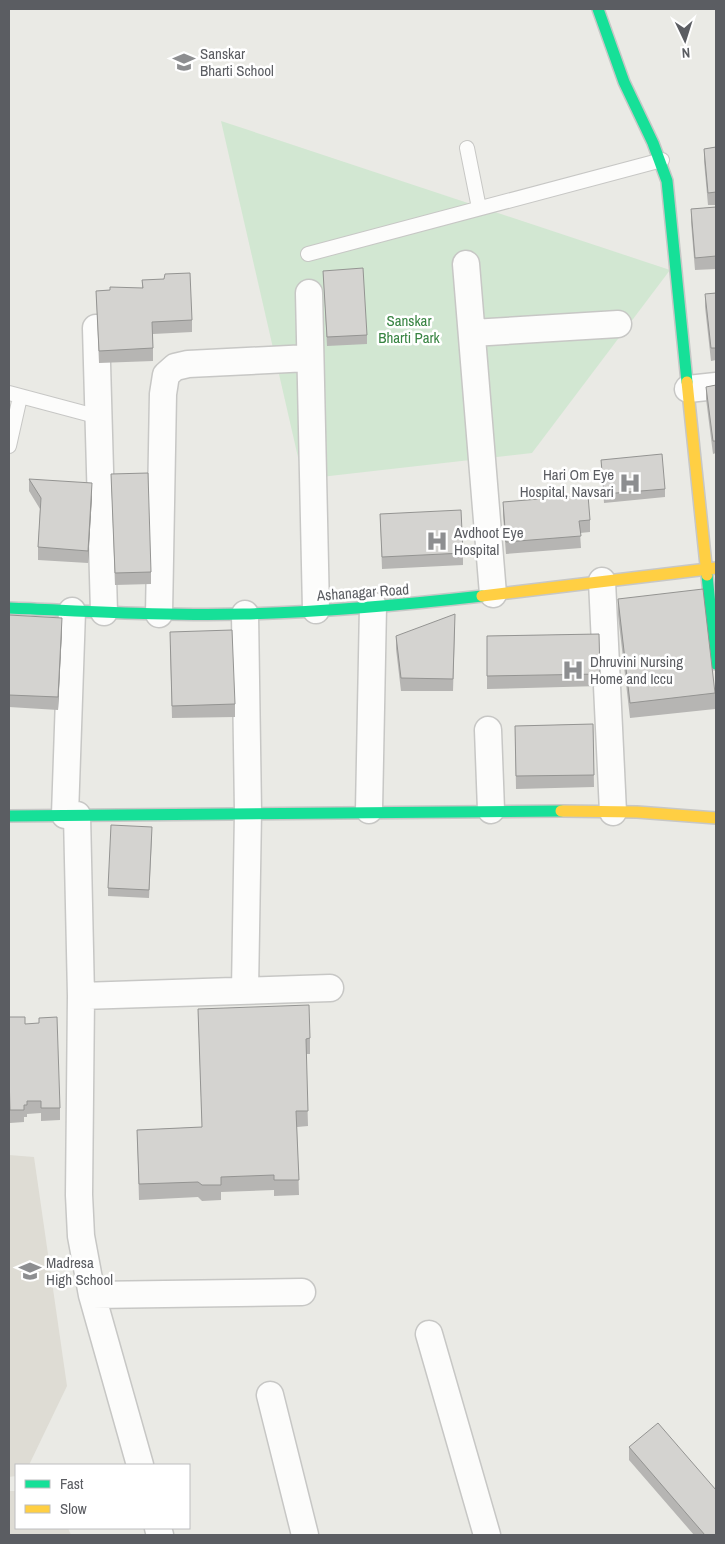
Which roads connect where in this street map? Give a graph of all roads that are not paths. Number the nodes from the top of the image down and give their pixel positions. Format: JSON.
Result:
{"nodes":[{"id":1,"x":598,"y":9,"type":"edge"},
{"id":2,"x":467,"y":148,"type":"dead end"},
{"id":3,"x":662,"y":160,"type":"junction"},
{"id":4,"x":479,"y":208,"type":"junction"},
{"id":5,"x":308,"y":254,"type":"dead end"},
{"id":6,"x":466,"y":264,"type":"dead end"},
{"id":7,"x":309,"y":293,"type":"dead end"},
{"id":8,"x":618,"y":324,"type":"dead end"},
{"id":9,"x":96,"y":328,"type":"edge"},
{"id":10,"x":472,"y":333,"type":"junction"},
{"id":11,"x":309,"y":358,"type":"junction"},
{"id":12,"x":716,"y":386,"type":"edge"},
{"id":13,"x":688,"y":389,"type":"junction"},
{"id":14,"x":14,"y":395,"type":"edge"},
{"id":15,"x":99,"y":417,"type":"junction"},
{"id":16,"x":9,"y":446,"type":"edge"},
{"id":17,"x":709,"y":511,"type":"edge"},
{"id":18,"x":711,"y":568,"type":"edge"},
{"id":19,"x":602,"y":581,"type":"junction"},
{"id":20,"x":493,"y":594,"type":"junction"},
{"id":21,"x":373,"y":606,"type":"junction"},
{"id":22,"x":9,"y":608,"type":"edge"},
{"id":23,"x":316,"y":610,"type":"junction"},
{"id":24,"x":72,"y":611,"type":"junction"},
{"id":25,"x":104,"y":612,"type":"junction"},
{"id":26,"x":159,"y":614,"type":"junction"},
{"id":27,"x":245,"y":614,"type":"junction"},
{"id":28,"x":716,"y":664,"type":"edge"},
{"id":29,"x":488,"y":730,"type":"dead end"},
{"id":30,"x":369,"y":810,"type":"junction"},
{"id":31,"x":491,"y":810,"type":"junction"},
{"id":32,"x":248,"y":812,"type":"junction"},
{"id":33,"x":613,"y":812,"type":"junction"},
{"id":34,"x":9,"y":816,"type":"edge"},
{"id":35,"x":71,"y":816,"type":"junction"},
{"id":36,"x":716,"y":818,"type":"edge"},
{"id":37,"x":330,"y":988,"type":"dead end"},
{"id":38,"x":245,"y":990,"type":"junction"},
{"id":39,"x":81,"y":996,"type":"junction"},
{"id":40,"x":302,"y":1292,"type":"dead end"},
{"id":41,"x":92,"y":1295,"type":"junction"},
{"id":42,"x":429,"y":1334,"type":"dead end"},
{"id":43,"x":270,"y":1395,"type":"dead end"},
{"id":44,"x":140,"y":1464,"type":"edge"},
{"id":45,"x":305,"y":1535,"type":"edge"},
{"id":46,"x":487,"y":1535,"type":"edge"}],
"edges":[{"from":1,"to":3,"type":"street"},
{"from":2,"to":4,"type":"lane"},
{"from":3,"to":4,"type":"lane"},
{"from":3,"to":13,"type":"street"},
{"from":4,"to":5,"type":"lane"},
{"from":6,"to":10,"type":"street"},
{"from":7,"to":11,"type":"street"},
{"from":8,"to":10,"type":"street"},
{"from":9,"to":15,"type":"street"},
{"from":10,"to":20,"type":"street"},
{"from":11,"to":23,"type":"street"},
{"from":11,"to":26,"type":"street"},
{"from":12,"to":13,"type":"street"},
{"from":13,"to":17,"type":"street"},
{"from":14,"to":15,"type":"lane"},
{"from":14,"to":16,"type":"lane"},
{"from":15,"to":25,"type":"street"},
{"from":17,"to":18,"type":"street"},
{"from":18,"to":19,"type":"street","name":"Ashanagar Road"},
{"from":18,"to":28,"type":"street"},
{"from":19,"to":20,"type":"street","name":"Ashanagar Road"},
{"from":19,"to":33,"type":"street"},
{"from":20,"to":21,"type":"street","name":"Ashanagar Road"},
{"from":21,"to":23,"type":"street","name":"Ashanagar Road"},
{"from":21,"to":30,"type":"street"},
{"from":22,"to":24,"type":"street","name":"Ashanagar Road"},
{"from":23,"to":27,"type":"street","name":"Ashanagar Road"},
{"from":24,"to":25,"type":"street","name":"Ashanagar Road"},
{"from":24,"to":35,"type":"street"},
{"from":25,"to":26,"type":"street","name":"Ashanagar Road"},
{"from":26,"to":27,"type":"street","name":"Ashanagar Road"},
{"from":27,"to":32,"type":"street"},
{"from":29,"to":31,"type":"street"},
{"from":30,"to":31,"type":"street"},
{"from":30,"to":32,"type":"street"},
{"from":31,"to":33,"type":"street"},
{"from":32,"to":35,"type":"street"},
{"from":32,"to":38,"type":"street"},
{"from":33,"to":36,"type":"street"},
{"from":34,"to":35,"type":"street"},
{"from":35,"to":39,"type":"street"},
{"from":37,"to":38,"type":"street"},
{"from":38,"to":39,"type":"street"},
{"from":39,"to":41,"type":"street"},
{"from":40,"to":41,"type":"street"},
{"from":41,"to":44,"type":"street"},
{"from":42,"to":46,"type":"street"},
{"from":43,"to":45,"type":"street"}]}
